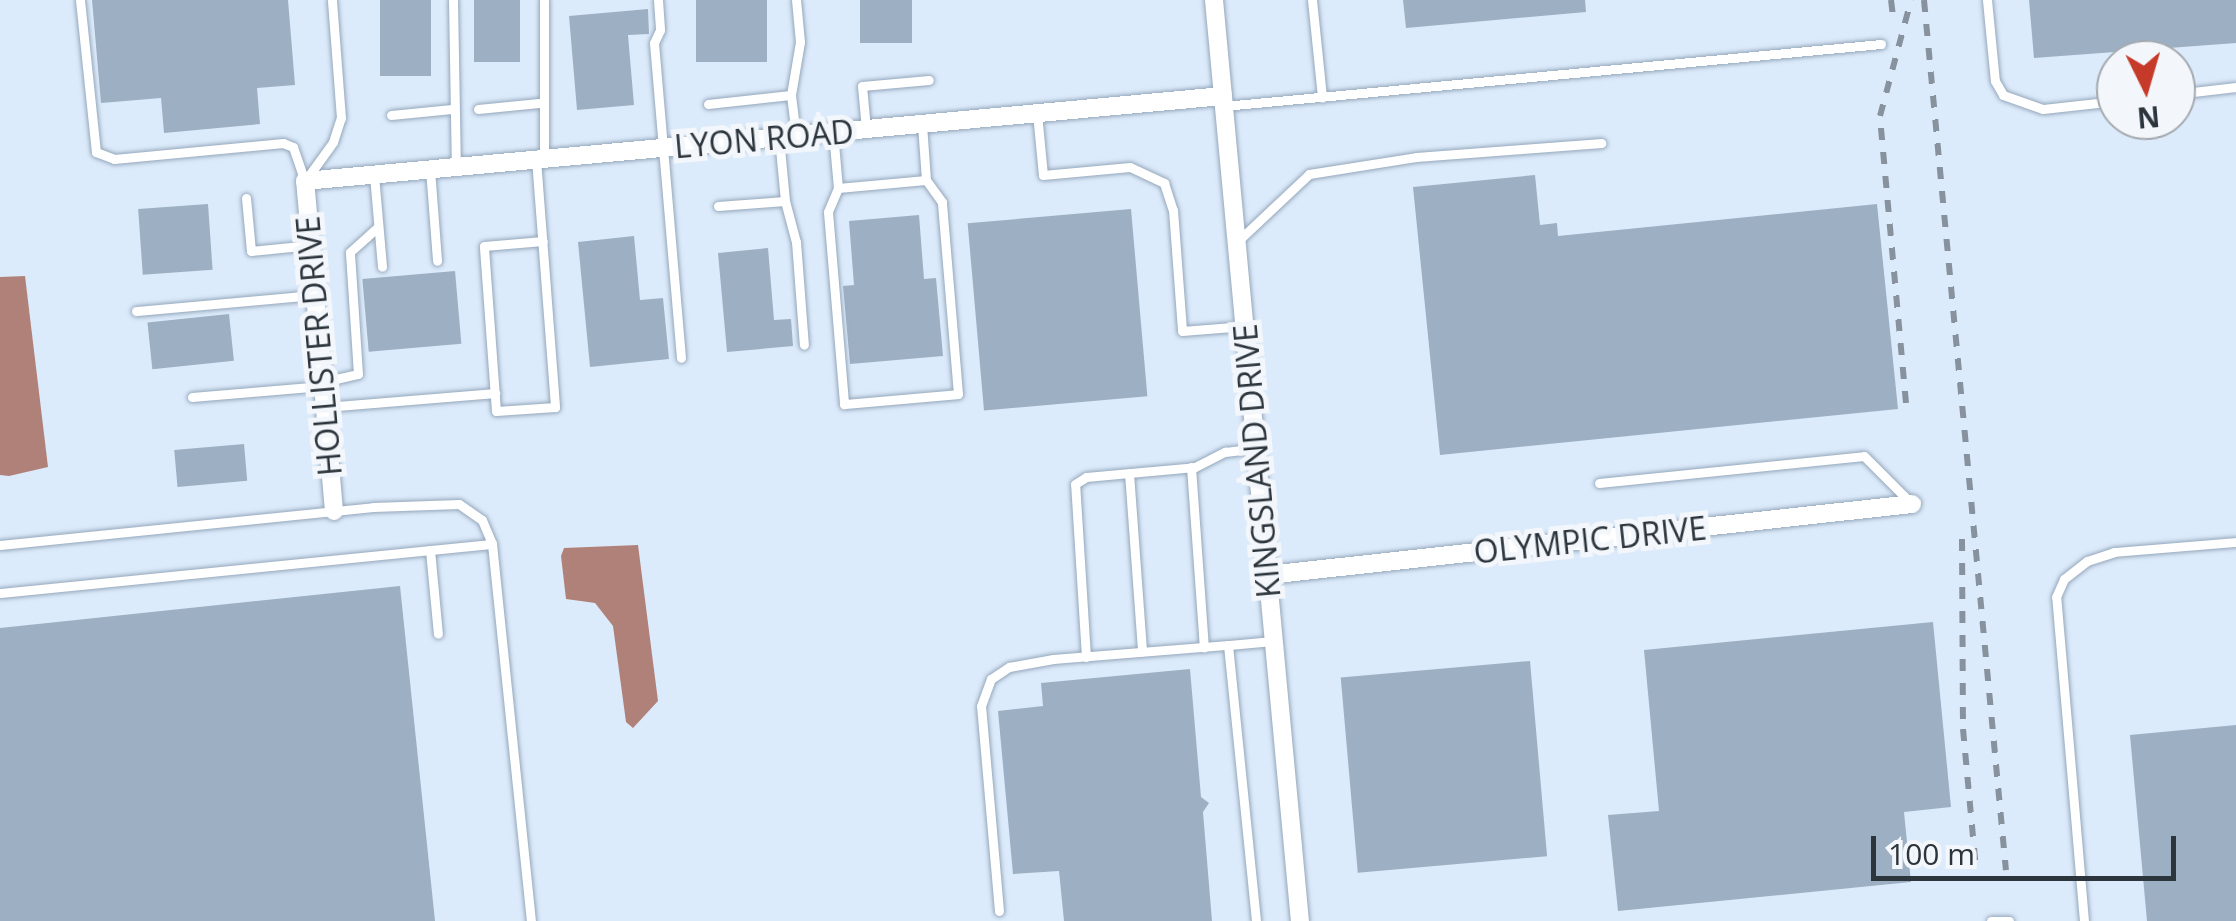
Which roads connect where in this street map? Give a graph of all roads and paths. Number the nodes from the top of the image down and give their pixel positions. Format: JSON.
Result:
{"nodes":[{"id":1,"x":80,"y":0,"type":"edge"},
{"id":2,"x":332,"y":0,"type":"edge"},
{"id":3,"x":452,"y":0,"type":"edge"},
{"id":4,"x":544,"y":0,"type":"edge"},
{"id":5,"x":658,"y":0,"type":"edge"},
{"id":6,"x":796,"y":0,"type":"edge"},
{"id":7,"x":1214,"y":0,"type":"edge"},
{"id":8,"x":1312,"y":0,"type":"edge"},
{"id":9,"x":1987,"y":0,"type":"edge"},
{"id":10,"x":1881,"y":44,"type":"dead end"},
{"id":11,"x":929,"y":80,"type":"dead end"},
{"id":12,"x":2236,"y":87,"type":"edge"},
{"id":13,"x":2196,"y":92,"type":"edge"},
{"id":14,"x":792,"y":94,"type":"junction"},
{"id":15,"x":1322,"y":97,"type":"junction"},
{"id":16,"x":1224,"y":101,"type":"junction"},
{"id":17,"x":539,"y":103,"type":"junction"},
{"id":18,"x":2096,"y":103,"type":"edge"},
{"id":19,"x":708,"y":104,"type":"dead end"},
{"id":20,"x":452,"y":109,"type":"junction"},
{"id":21,"x":478,"y":109,"type":"dead end"},
{"id":22,"x":1037,"y":113,"type":"junction"},
{"id":23,"x":391,"y":115,"type":"dead end"},
{"id":24,"x":922,"y":124,"type":"junction"},
{"id":25,"x":866,"y":129,"type":"junction"},
{"id":26,"x":832,"y":132,"type":"junction"},
{"id":27,"x":788,"y":136,"type":"junction"},
{"id":28,"x":1601,"y":143,"type":"dead end"},
{"id":29,"x":663,"y":148,"type":"junction"},
{"id":30,"x":540,"y":159,"type":"junction"},
{"id":31,"x":456,"y":167,"type":"junction"},
{"id":32,"x":430,"y":169,"type":"junction"},
{"id":33,"x":374,"y":174,"type":"junction"},
{"id":34,"x":926,"y":180,"type":"junction"},
{"id":35,"x":305,"y":181,"type":"junction"},
{"id":36,"x":838,"y":188,"type":"junction"},
{"id":37,"x":246,"y":198,"type":"dead end"},
{"id":38,"x":784,"y":201,"type":"junction"},
{"id":39,"x":718,"y":206,"type":"dead end"},
{"id":40,"x":378,"y":226,"type":"junction"},
{"id":41,"x":542,"y":241,"type":"junction"},
{"id":42,"x":1237,"y":242,"type":"junction"},
{"id":43,"x":311,"y":245,"type":"junction"},
{"id":44,"x":437,"y":261,"type":"dead end"},
{"id":45,"x":382,"y":267,"type":"dead end"},
{"id":46,"x":315,"y":295,"type":"junction"},
{"id":47,"x":136,"y":311,"type":"dead end"},
{"id":48,"x":1245,"y":326,"type":"junction"},
{"id":49,"x":804,"y":345,"type":"dead end"},
{"id":50,"x":680,"y":358,"type":"dead end"},
{"id":51,"x":323,"y":384,"type":"junction"},
{"id":52,"x":495,"y":393,"type":"junction"},
{"id":53,"x":192,"y":398,"type":"dead end"},
{"id":54,"x":325,"y":407,"type":"junction"},
{"id":55,"x":1256,"y":448,"type":"junction"},
{"id":56,"x":1191,"y":467,"type":"junction"},
{"id":57,"x":1130,"y":472,"type":"junction"},
{"id":58,"x":1599,"y":483,"type":"dead end"},
{"id":59,"x":1912,"y":504,"type":"joint"},
{"id":60,"x":334,"y":511,"type":"junction"},
{"id":61,"x":2236,"y":542,"type":"edge"},
{"id":62,"x":492,"y":544,"type":"junction"},
{"id":63,"x":0,"y":545,"type":"edge"},
{"id":64,"x":430,"y":550,"type":"junction"},
{"id":65,"x":1268,"y":575,"type":"junction"},
{"id":66,"x":0,"y":593,"type":"edge"},
{"id":67,"x":438,"y":634,"type":"dead end"},
{"id":68,"x":1274,"y":641,"type":"junction"},
{"id":69,"x":1228,"y":645,"type":"junction"},
{"id":70,"x":1204,"y":648,"type":"junction"},
{"id":71,"x":1142,"y":652,"type":"junction"},
{"id":72,"x":1086,"y":657,"type":"junction"},
{"id":73,"x":998,"y":911,"type":"dead end"},
{"id":74,"x":531,"y":921,"type":"edge"},
{"id":75,"x":1256,"y":921,"type":"edge"},
{"id":76,"x":1300,"y":921,"type":"edge"},
{"id":77,"x":1990,"y":921,"type":"edge"},
{"id":78,"x":2009,"y":921,"type":"edge"},
{"id":79,"x":2084,"y":921,"type":"edge"}],
"edges":[{"from":1,"to":35,"type":"lane"},
{"from":2,"to":35,"type":"lane"},
{"from":3,"to":20,"type":"lane"},
{"from":4,"to":17,"type":"lane"},
{"from":5,"to":29,"type":"lane"},
{"from":6,"to":14,"type":"lane"},
{"from":7,"to":16,"type":"street","name":"KINGSLAND DRIVE"},
{"from":8,"to":15,"type":"lane"},
{"from":9,"to":18,"type":"lane"},
{"from":10,"to":15,"type":"lane"},
{"from":11,"to":25,"type":"lane"},
{"from":12,"to":13,"type":"lane"},
{"from":14,"to":19,"type":"lane"},
{"from":14,"to":27,"type":"lane"},
{"from":15,"to":16,"type":"lane"},
{"from":16,"to":22,"type":"street","name":"LYON ROAD"},
{"from":16,"to":42,"type":"street","name":"KINGSLAND DRIVE"},
{"from":17,"to":21,"type":"lane"},
{"from":17,"to":30,"type":"lane"},
{"from":20,"to":23,"type":"lane"},
{"from":20,"to":31,"type":"lane"},
{"from":22,"to":24,"type":"street","name":"LYON ROAD"},
{"from":22,"to":48,"type":"lane"},
{"from":24,"to":25,"type":"street","name":"LYON ROAD"},
{"from":24,"to":34,"type":"lane"},
{"from":25,"to":26,"type":"street","name":"LYON ROAD"},
{"from":26,"to":27,"type":"street","name":"LYON ROAD"},
{"from":26,"to":36,"type":"lane"},
{"from":27,"to":29,"type":"street","name":"LYON ROAD"},
{"from":27,"to":38,"type":"lane"},
{"from":28,"to":42,"type":"lane"},
{"from":29,"to":30,"type":"street","name":"LYON ROAD"},
{"from":29,"to":50,"type":"lane"},
{"from":30,"to":31,"type":"street","name":"LYON ROAD"},
{"from":30,"to":41,"type":"lane"},
{"from":31,"to":32,"type":"street","name":"LYON ROAD"},
{"from":32,"to":33,"type":"street","name":"LYON ROAD"},
{"from":32,"to":44,"type":"lane"},
{"from":33,"to":35,"type":"street","name":"LYON ROAD"},
{"from":33,"to":40,"type":"lane"},
{"from":34,"to":36,"type":"lane"},
{"from":34,"to":36,"type":"lane"},
{"from":35,"to":43,"type":"street","name":"HOLLISTER DRIVE"},
{"from":37,"to":43,"type":"lane"},
{"from":38,"to":39,"type":"lane"},
{"from":38,"to":49,"type":"lane"},
{"from":40,"to":45,"type":"lane"},
{"from":40,"to":51,"type":"lane"},
{"from":41,"to":52,"type":"lane"},
{"from":41,"to":52,"type":"lane"},
{"from":42,"to":48,"type":"street","name":"KINGSLAND DRIVE"},
{"from":43,"to":46,"type":"street","name":"HOLLISTER DRIVE"},
{"from":46,"to":47,"type":"lane"},
{"from":46,"to":51,"type":"street","name":"HOLLISTER DRIVE"},
{"from":48,"to":55,"type":"street","name":"KINGSLAND DRIVE"},
{"from":51,"to":53,"type":"lane"},
{"from":51,"to":54,"type":"street","name":"HOLLISTER DRIVE"},
{"from":52,"to":54,"type":"lane"},
{"from":54,"to":60,"type":"street","name":"HOLLISTER DRIVE"},
{"from":55,"to":56,"type":"lane"},
{"from":55,"to":65,"type":"street","name":"KINGSLAND DRIVE"},
{"from":56,"to":57,"type":"lane"},
{"from":56,"to":70,"type":"lane"},
{"from":57,"to":71,"type":"lane"},
{"from":57,"to":72,"type":"lane"},
{"from":58,"to":59,"type":"lane"},
{"from":59,"to":65,"type":"street","name":"OLYMPIC DRIVE"},
{"from":60,"to":62,"type":"lane"},
{"from":60,"to":63,"type":"lane"},
{"from":61,"to":79,"type":"lane"},
{"from":62,"to":64,"type":"lane"},
{"from":62,"to":74,"type":"lane"},
{"from":64,"to":66,"type":"lane"},
{"from":64,"to":67,"type":"lane"},
{"from":65,"to":68,"type":"street","name":"KINGSLAND DRIVE"},
{"from":68,"to":69,"type":"lane"},
{"from":68,"to":76,"type":"street","name":"KINGSLAND DRIVE"},
{"from":69,"to":70,"type":"lane"},
{"from":69,"to":75,"type":"lane"},
{"from":70,"to":71,"type":"lane"},
{"from":71,"to":72,"type":"lane"},
{"from":72,"to":73,"type":"lane"},
{"from":77,"to":78,"type":"lane"}]}
